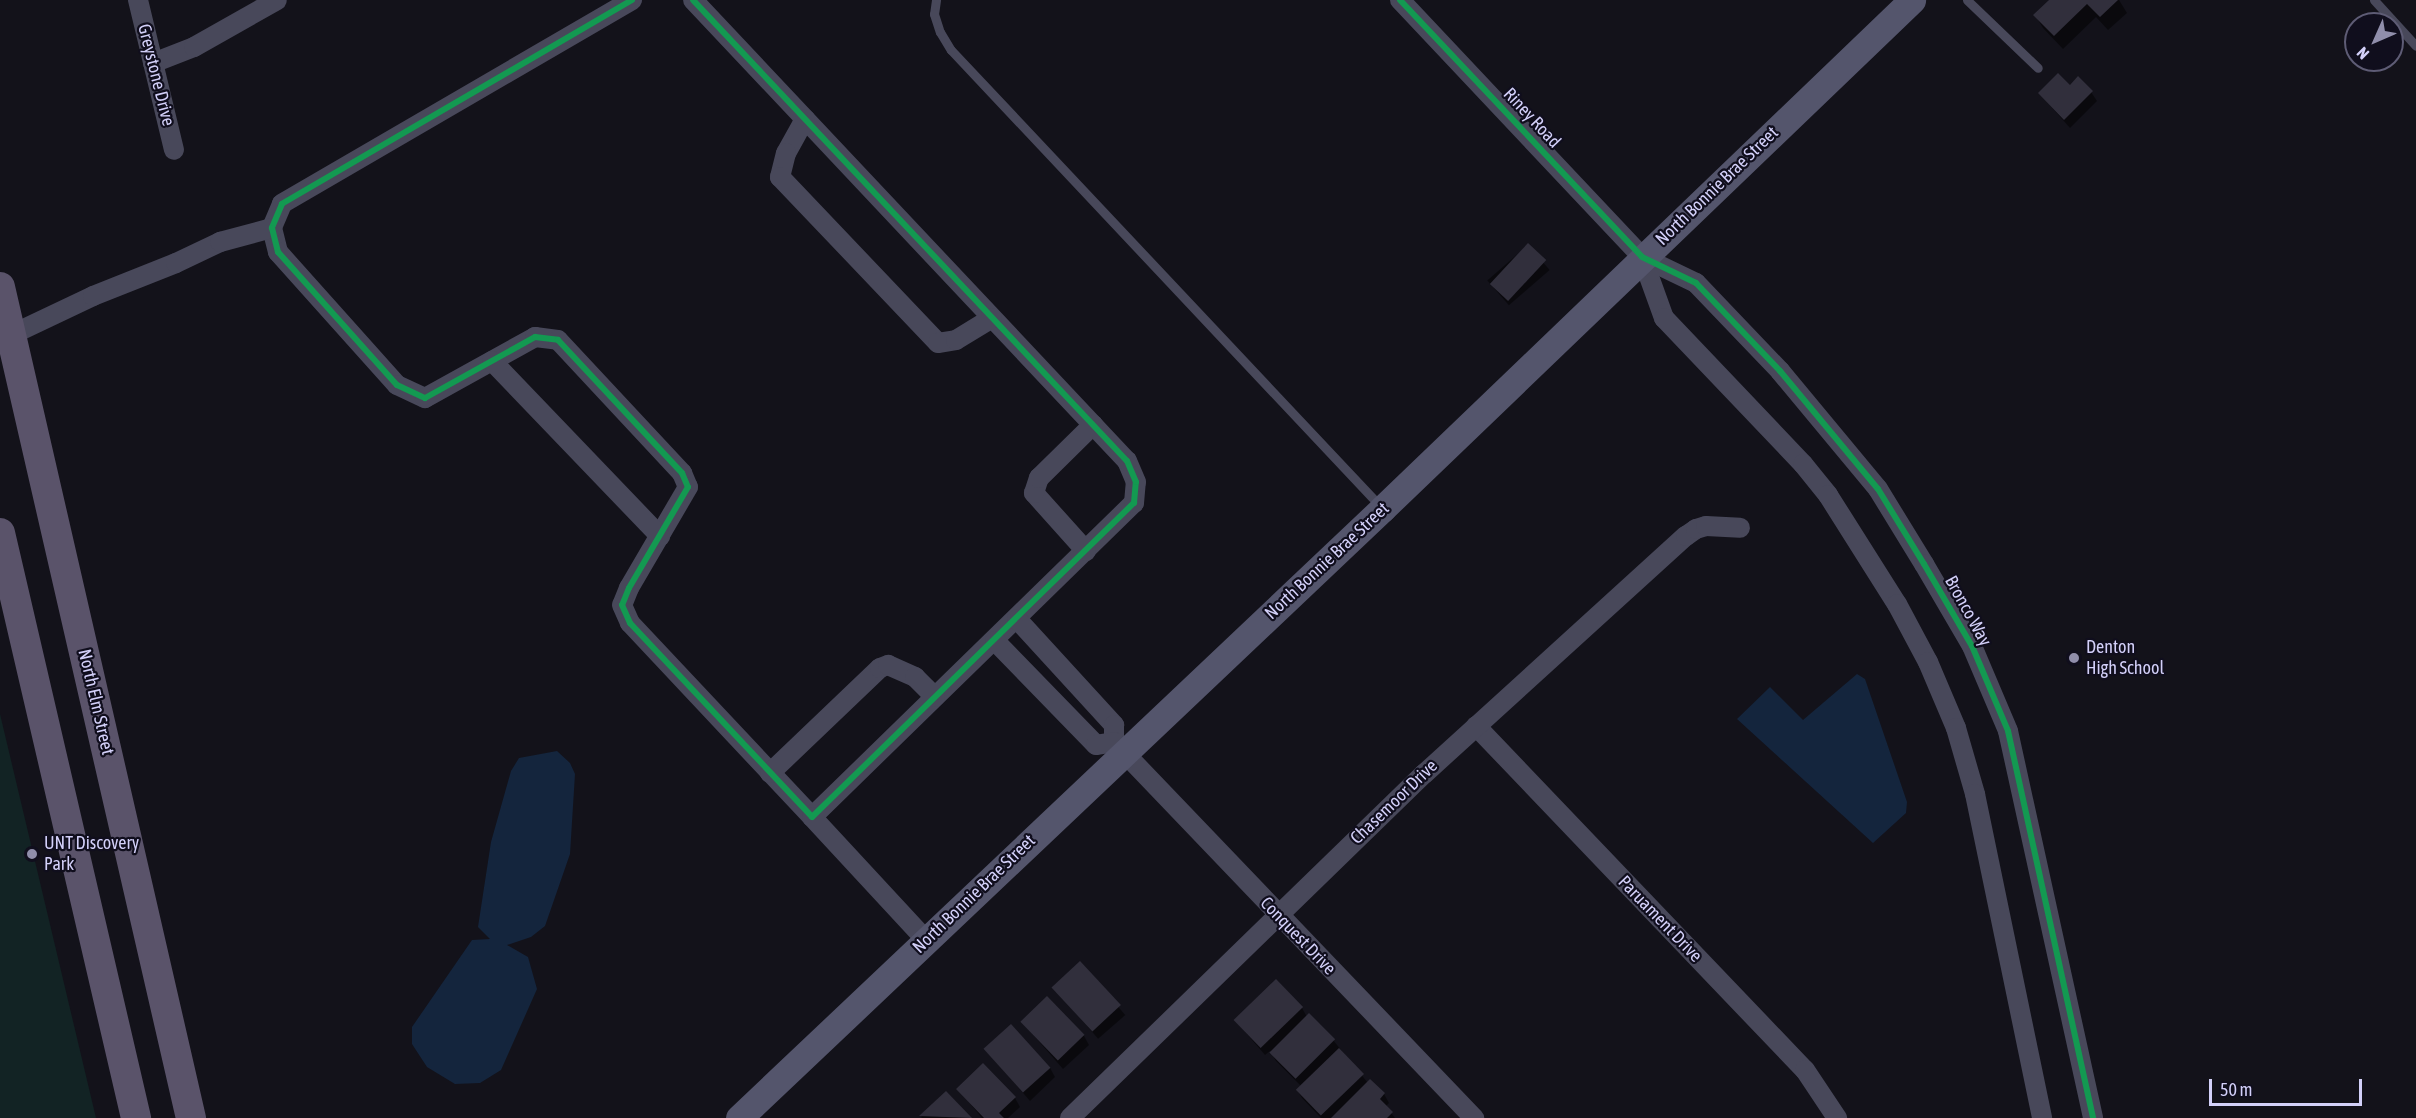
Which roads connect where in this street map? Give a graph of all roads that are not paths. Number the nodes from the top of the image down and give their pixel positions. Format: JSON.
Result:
{"nodes":[{"id":1,"x":138,"y":0,"type":"edge"},
{"id":2,"x":277,"y":0,"type":"edge"},
{"id":3,"x":632,"y":0,"type":"edge"},
{"id":4,"x":693,"y":0,"type":"edge"},
{"id":5,"x":936,"y":0,"type":"edge"},
{"id":6,"x":1400,"y":0,"type":"edge"},
{"id":7,"x":1912,"y":0,"type":"edge"},
{"id":8,"x":1967,"y":0,"type":"edge"},
{"id":9,"x":2374,"y":0,"type":"edge"},
{"id":10,"x":2416,"y":46,"type":"edge"},
{"id":11,"x":153,"y":63,"type":"junction"},
{"id":12,"x":2038,"y":68,"type":"dead end"},
{"id":13,"x":805,"y":119,"type":"junction"},
{"id":14,"x":174,"y":150,"type":"dead end"},
{"id":15,"x":272,"y":228,"type":"junction"},
{"id":16,"x":1642,"y":257,"type":"junction"},
{"id":17,"x":0,"y":286,"type":"edge"},
{"id":18,"x":993,"y":318,"type":"junction"},
{"id":19,"x":11,"y":335,"type":"junction"},
{"id":20,"x":492,"y":361,"type":"junction"},
{"id":21,"x":1093,"y":425,"type":"junction"},
{"id":22,"x":1382,"y":509,"type":"junction"},
{"id":23,"x":1740,"y":528,"type":"dead end"},
{"id":24,"x":0,"y":533,"type":"edge"},
{"id":25,"x":660,"y":536,"type":"junction"},
{"id":26,"x":1086,"y":551,"type":"junction"},
{"id":27,"x":1017,"y":619,"type":"junction"},
{"id":28,"x":995,"y":641,"type":"junction"},
{"id":29,"x":935,"y":697,"type":"junction"},
{"id":30,"x":1476,"y":726,"type":"junction"},
{"id":31,"x":1119,"y":747,"type":"junction"},
{"id":32,"x":770,"y":773,"type":"junction"},
{"id":33,"x":812,"y":817,"type":"junction"},
{"id":34,"x":1278,"y":915,"type":"junction"},
{"id":35,"x":926,"y":940,"type":"junction"},
{"id":36,"x":1079,"y":1115,"type":"edge"},
{"id":37,"x":136,"y":1118,"type":"edge"},
{"id":38,"x":191,"y":1118,"type":"edge"},
{"id":39,"x":739,"y":1118,"type":"edge"},
{"id":40,"x":1474,"y":1118,"type":"edge"},
{"id":41,"x":1837,"y":1118,"type":"edge"},
{"id":42,"x":2042,"y":1118,"type":"edge"},
{"id":43,"x":2094,"y":1118,"type":"edge"}],
"edges":[{"from":1,"to":11,"type":"street","name":"Greystone Drive"},
{"from":2,"to":11,"type":"street"},
{"from":3,"to":15,"type":"street"},
{"from":4,"to":13,"type":"street"},
{"from":5,"to":22,"type":"lane"},
{"from":6,"to":16,"type":"street","name":"Riney Road"},
{"from":7,"to":16,"type":"main road","name":"North Bonnie Brae Street"},
{"from":8,"to":12,"type":"lane"},
{"from":9,"to":10,"type":"lane"},
{"from":11,"to":14,"type":"street","name":"Greystone Drive"},
{"from":13,"to":18,"type":"street"},
{"from":13,"to":18,"type":"street"},
{"from":15,"to":19,"type":"street"},
{"from":15,"to":20,"type":"street"},
{"from":16,"to":22,"type":"main road","name":"North Bonnie Brae Street"},
{"from":16,"to":42,"type":"street"},
{"from":16,"to":43,"type":"street","name":"Bronco Way"},
{"from":17,"to":19,"type":"main road","name":"North Elm Street"},
{"from":18,"to":21,"type":"street"},
{"from":19,"to":38,"type":"main road","name":"North Elm Street"},
{"from":20,"to":25,"type":"street"},
{"from":20,"to":25,"type":"street"},
{"from":21,"to":26,"type":"street"},
{"from":21,"to":26,"type":"street"},
{"from":22,"to":31,"type":"main road","name":"North Bonnie Brae Street"},
{"from":23,"to":30,"type":"street","name":"Chasemoor Drive"},
{"from":24,"to":37,"type":"main road"},
{"from":25,"to":32,"type":"street"},
{"from":26,"to":27,"type":"street"},
{"from":27,"to":28,"type":"street"},
{"from":27,"to":31,"type":"street"},
{"from":28,"to":29,"type":"street"},
{"from":28,"to":31,"type":"street"},
{"from":29,"to":32,"type":"street"},
{"from":29,"to":33,"type":"street"},
{"from":30,"to":34,"type":"street","name":"Chasemoor Drive"},
{"from":30,"to":41,"type":"street","name":"Paruament Drive"},
{"from":31,"to":34,"type":"street","name":"Conquest Drive"},
{"from":31,"to":35,"type":"main road","name":"North Bonnie Brae Street"},
{"from":32,"to":33,"type":"street"},
{"from":33,"to":35,"type":"street"},
{"from":34,"to":36,"type":"street","name":"Chasemoor Drive"},
{"from":34,"to":40,"type":"street","name":"Conquest Drive"},
{"from":35,"to":39,"type":"main road","name":"North Bonnie Brae Street"}]}
